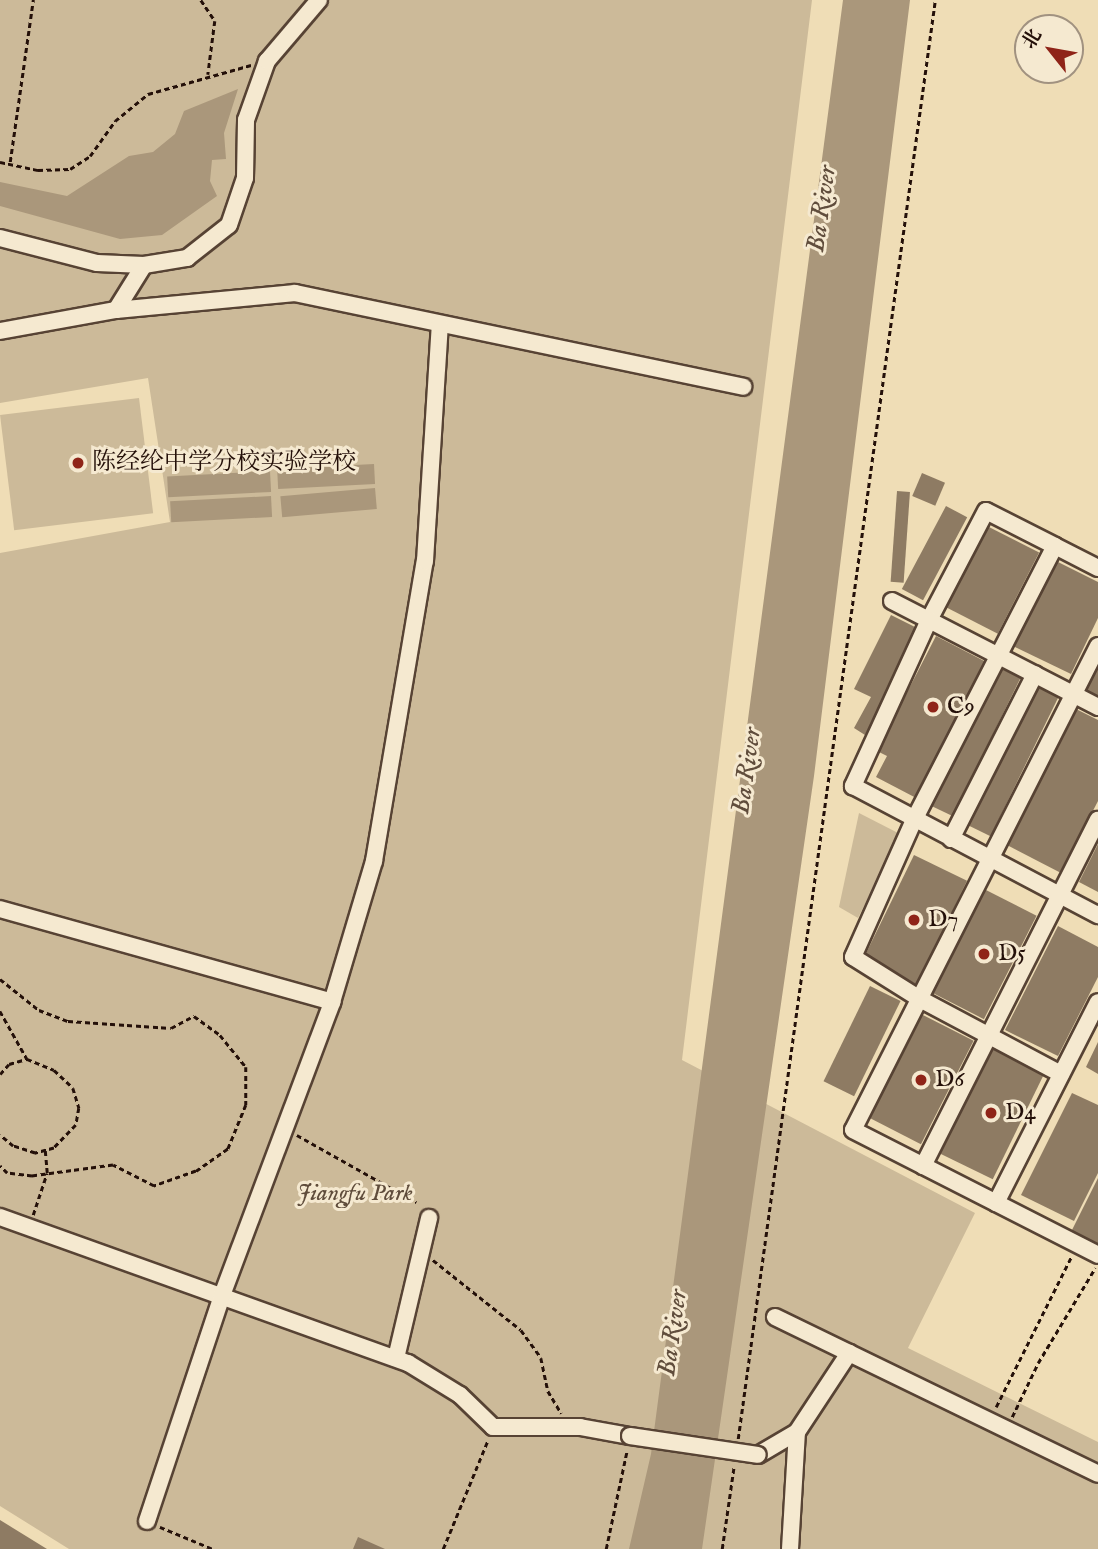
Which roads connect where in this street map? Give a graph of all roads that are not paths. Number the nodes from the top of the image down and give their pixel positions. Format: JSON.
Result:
{"nodes":[{"id":1,"x":318,"y":0,"type":"edge"},
{"id":2,"x":0,"y":238,"type":"edge"},
{"id":3,"x":145,"y":265,"type":"junction"},
{"id":4,"x":116,"y":310,"type":"junction"},
{"id":5,"x":440,"y":324,"type":"junction"},
{"id":6,"x":0,"y":331,"type":"edge"},
{"id":7,"x":743,"y":387,"type":"dead end"},
{"id":8,"x":1055,"y":546,"type":"junction"},
{"id":9,"x":1098,"y":568,"type":"edge"},
{"id":10,"x":892,"y":601,"type":"dead end"},
{"id":11,"x":929,"y":620,"type":"junction"},
{"id":12,"x":1098,"y":646,"type":"edge"},
{"id":13,"x":999,"y":655,"type":"junction"},
{"id":14,"x":1035,"y":674,"type":"junction"},
{"id":15,"x":1074,"y":694,"type":"junction"},
{"id":16,"x":1098,"y":706,"type":"edge"},
{"id":17,"x":914,"y":820,"type":"junction"},
{"id":18,"x":1098,"y":820,"type":"edge"},
{"id":19,"x":951,"y":839,"type":"junction"},
{"id":20,"x":991,"y":860,"type":"junction"},
{"id":21,"x":1060,"y":895,"type":"junction"},
{"id":22,"x":0,"y":909,"type":"edge"},
{"id":23,"x":1098,"y":915,"type":"edge"},
{"id":24,"x":920,"y":999,"type":"junction"},
{"id":25,"x":332,"y":1002,"type":"junction"},
{"id":26,"x":1098,"y":1002,"type":"edge"},
{"id":27,"x":989,"y":1035,"type":"junction"},
{"id":28,"x":1061,"y":1074,"type":"junction"},
{"id":29,"x":923,"y":1166,"type":"junction"},
{"id":30,"x":996,"y":1203,"type":"junction"},
{"id":31,"x":0,"y":1217,"type":"edge"},
{"id":32,"x":429,"y":1218,"type":"dead end"},
{"id":33,"x":1098,"y":1255,"type":"edge"},
{"id":34,"x":221,"y":1298,"type":"junction"},
{"id":35,"x":775,"y":1317,"type":"dead end"},
{"id":36,"x":849,"y":1353,"type":"junction"},
{"id":37,"x":396,"y":1359,"type":"junction"},
{"id":38,"x":797,"y":1432,"type":"junction"},
{"id":39,"x":1098,"y":1474,"type":"edge"},
{"id":40,"x":147,"y":1521,"type":"road end"},
{"id":41,"x":790,"y":1549,"type":"edge"}],
"edges":[{"from":1,"to":3,"type":"lane"},
{"from":2,"to":3,"type":"lane"},
{"from":3,"to":4,"type":"lane"},
{"from":4,"to":5,"type":"lane"},
{"from":4,"to":6,"type":"lane"},
{"from":5,"to":7,"type":"lane"},
{"from":5,"to":25,"type":"lane"},
{"from":8,"to":9,"type":"lane"},
{"from":8,"to":11,"type":"lane"},
{"from":8,"to":13,"type":"lane"},
{"from":10,"to":11,"type":"lane"},
{"from":11,"to":13,"type":"lane"},
{"from":11,"to":17,"type":"lane"},
{"from":12,"to":15,"type":"lane"},
{"from":13,"to":14,"type":"lane"},
{"from":13,"to":17,"type":"lane"},
{"from":14,"to":15,"type":"lane"},
{"from":14,"to":19,"type":"lane"},
{"from":15,"to":16,"type":"lane"},
{"from":15,"to":20,"type":"lane"},
{"from":17,"to":19,"type":"lane"},
{"from":17,"to":24,"type":"lane"},
{"from":18,"to":21,"type":"lane"},
{"from":19,"to":20,"type":"lane"},
{"from":20,"to":21,"type":"lane"},
{"from":20,"to":24,"type":"lane"},
{"from":21,"to":23,"type":"lane"},
{"from":21,"to":27,"type":"lane"},
{"from":22,"to":25,"type":"lane"},
{"from":24,"to":27,"type":"lane"},
{"from":24,"to":29,"type":"lane"},
{"from":25,"to":34,"type":"lane"},
{"from":26,"to":28,"type":"lane"},
{"from":27,"to":28,"type":"lane"},
{"from":27,"to":29,"type":"lane"},
{"from":28,"to":30,"type":"lane"},
{"from":29,"to":30,"type":"lane"},
{"from":30,"to":33,"type":"lane"},
{"from":31,"to":34,"type":"lane"},
{"from":32,"to":37,"type":"lane"},
{"from":34,"to":37,"type":"lane"},
{"from":34,"to":40,"type":"lane"},
{"from":35,"to":36,"type":"lane"},
{"from":36,"to":38,"type":"lane"},
{"from":36,"to":39,"type":"lane"},
{"from":37,"to":38,"type":"lane","bridge":true},
{"from":38,"to":41,"type":"lane"}]}
